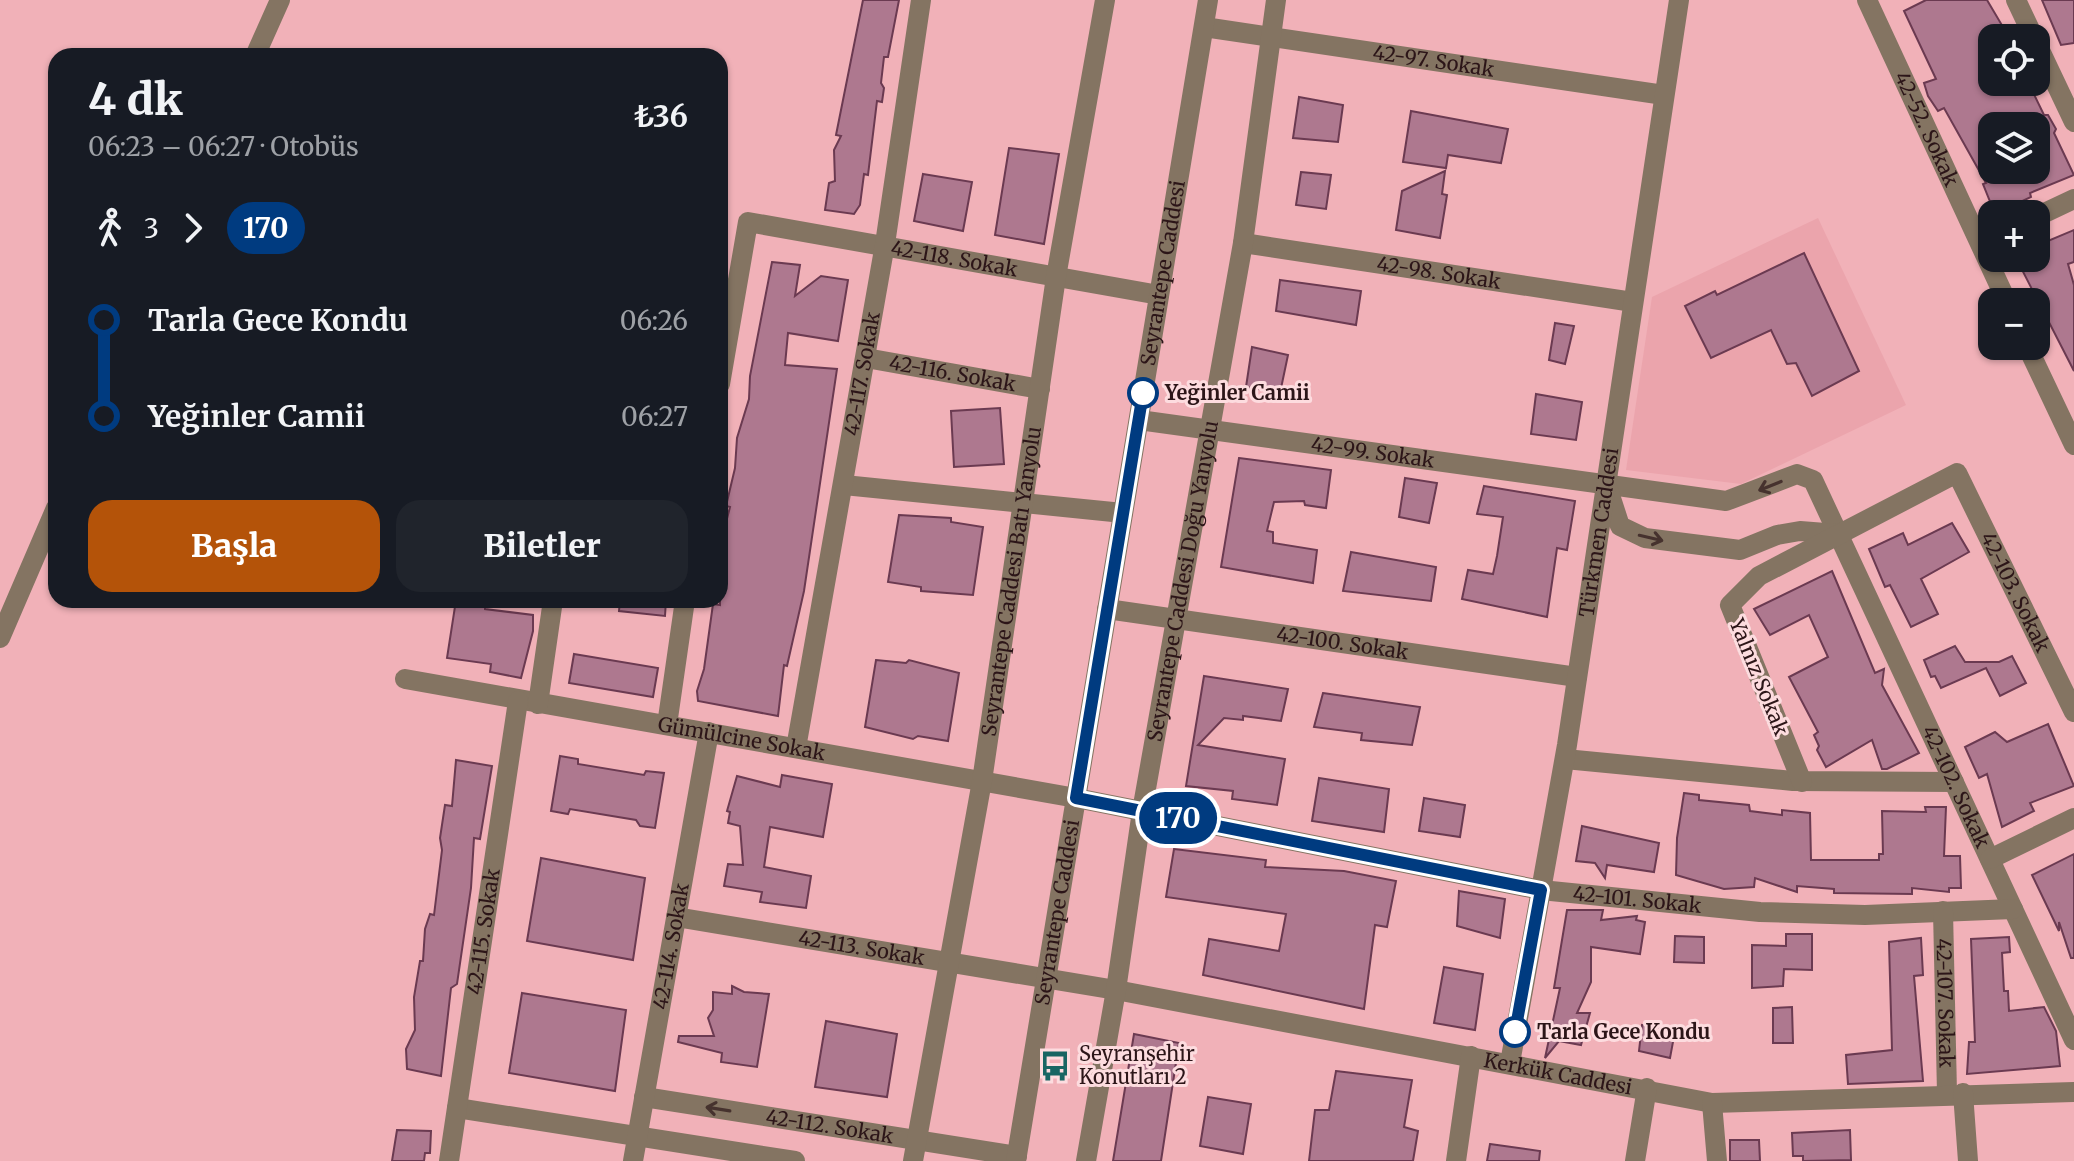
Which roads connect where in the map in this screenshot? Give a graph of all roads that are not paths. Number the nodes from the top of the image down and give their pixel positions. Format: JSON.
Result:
{"nodes":[{"id":1,"x":280,"y":0,"type":"edge"},
{"id":2,"x":921,"y":0,"type":"edge"},
{"id":3,"x":1105,"y":0,"type":"edge"},
{"id":4,"x":1208,"y":0,"type":"edge"},
{"id":5,"x":1276,"y":0,"type":"edge"},
{"id":6,"x":1679,"y":0,"type":"edge"},
{"id":7,"x":1867,"y":0,"type":"edge"},
{"id":8,"x":2016,"y":0,"type":"edge"},
{"id":9,"x":2027,"y":24,"type":"edge"},
{"id":10,"x":1204,"y":27,"type":"junction"},
{"id":11,"x":1270,"y":37,"type":"junction"},
{"id":12,"x":259,"y":48,"type":"edge"},
{"id":13,"x":2050,"y":72,"type":"edge"},
{"id":14,"x":1664,"y":95,"type":"junction"},
{"id":15,"x":2074,"y":122,"type":"edge"},
{"id":16,"x":2074,"y":199,"type":"edge"},
{"id":17,"x":2050,"y":210,"type":"edge"},
{"id":18,"x":1978,"y":225,"type":"edge"},
{"id":19,"x":1243,"y":243,"type":"junction"},
{"id":20,"x":885,"y":244,"type":"junction"},
{"id":21,"x":1056,"y":277,"type":"junction"},
{"id":22,"x":1159,"y":295,"type":"junction"},
{"id":23,"x":1633,"y":302,"type":"junction"},
{"id":24,"x":728,"y":338,"type":"edge"},
{"id":25,"x":866,"y":358,"type":"junction"},
{"id":26,"x":2034,"y":360,"type":"edge"},
{"id":27,"x":1040,"y":389,"type":"junction"},
{"id":28,"x":1139,"y":420,"type":"junction"},
{"id":29,"x":1209,"y":429,"type":"junction"},
{"id":30,"x":2074,"y":445,"type":"edge"},
{"id":31,"x":1606,"y":484,"type":"junction"},
{"id":32,"x":844,"y":485,"type":"junction"},
{"id":33,"x":1023,"y":502,"type":"junction"},
{"id":34,"x":1123,"y":513,"type":"junction"},
{"id":35,"x":48,"y":527,"type":"edge"},
{"id":36,"x":1838,"y":534,"type":"junction"},
{"id":37,"x":551,"y":608,"type":"edge"},
{"id":38,"x":684,"y":608,"type":"edge"},
{"id":39,"x":1107,"y":609,"type":"junction"},
{"id":40,"x":1175,"y":619,"type":"junction"},
{"id":41,"x":0,"y":638,"type":"edge"},
{"id":42,"x":1577,"y":677,"type":"junction"},
{"id":43,"x":405,"y":679,"type":"dead end"},
{"id":44,"x":528,"y":703,"type":"junction"},
{"id":45,"x":2074,"y":712,"type":"edge"},
{"id":46,"x":667,"y":725,"type":"junction"},
{"id":47,"x":709,"y":732,"type":"junction"},
{"id":48,"x":796,"y":748,"type":"junction"},
{"id":49,"x":1565,"y":759,"type":"junction"},
{"id":50,"x":982,"y":781,"type":"junction"},
{"id":51,"x":1802,"y":782,"type":"junction"},
{"id":52,"x":1954,"y":782,"type":"junction"},
{"id":53,"x":1076,"y":798,"type":"junction"},
{"id":54,"x":1142,"y":811,"type":"junction"},
{"id":55,"x":2074,"y":818,"type":"edge"},
{"id":56,"x":1990,"y":859,"type":"junction"},
{"id":57,"x":1541,"y":890,"type":"junction"},
{"id":58,"x":2013,"y":909,"type":"junction"},
{"id":59,"x":1943,"y":911,"type":"junction"},
{"id":60,"x":676,"y":917,"type":"junction"},
{"id":61,"x":948,"y":962,"type":"junction"},
{"id":62,"x":1046,"y":979,"type":"junction"},
{"id":63,"x":1116,"y":990,"type":"junction"},
{"id":64,"x":2074,"y":1040,"type":"edge"},
{"id":65,"x":1471,"y":1056,"type":"junction"},
{"id":66,"x":1510,"y":1063,"type":"junction"},
{"id":67,"x":1647,"y":1088,"type":"junction"},
{"id":68,"x":2074,"y":1092,"type":"edge"},
{"id":69,"x":1955,"y":1093,"type":"junction"},
{"id":70,"x":644,"y":1097,"type":"junction"},
{"id":71,"x":1712,"y":1103,"type":"junction"},
{"id":72,"x":457,"y":1108,"type":"junction"},
{"id":73,"x":637,"y":1137,"type":"junction"},
{"id":74,"x":915,"y":1151,"type":"edge"},
{"id":75,"x":1016,"y":1159,"type":"edge"},
{"id":76,"x":449,"y":1161,"type":"edge"},
{"id":77,"x":633,"y":1161,"type":"edge"},
{"id":78,"x":795,"y":1161,"type":"edge"},
{"id":79,"x":1086,"y":1161,"type":"edge"},
{"id":80,"x":1456,"y":1161,"type":"edge"},
{"id":81,"x":1635,"y":1161,"type":"edge"},
{"id":82,"x":1717,"y":1161,"type":"edge"},
{"id":83,"x":1968,"y":1161,"type":"edge"}],
"edges":[{"from":1,"to":12,"type":"street"},
{"from":2,"to":20,"type":"street","name":"42-117. Sokak"},
{"from":3,"to":21,"type":"street","name":"Seyrantepe Caddesi Batı Yanyolu"},
{"from":4,"to":10,"type":"street","name":"Seyrantepe Caddesi"},
{"from":5,"to":11,"type":"street","name":"Seyrantepe Caddesi Doğu Yanyolu"},
{"from":6,"to":14,"type":"street","name":"Türkmen Caddesi"},
{"from":7,"to":18,"type":"street","name":"42-52. Sokak"},
{"from":8,"to":9,"type":"street"},
{"from":10,"to":11,"type":"street","name":"42-97. Sokak"},
{"from":10,"to":22,"type":"street","name":"Seyrantepe Caddesi"},
{"from":11,"to":14,"type":"street","name":"42-97. Sokak"},
{"from":11,"to":19,"type":"street","name":"Seyrantepe Caddesi Doğu Yanyolu"},
{"from":13,"to":15,"type":"street"},
{"from":14,"to":23,"type":"street","name":"Türkmen Caddesi"},
{"from":16,"to":17,"type":"street"},
{"from":19,"to":23,"type":"street","name":"42-98. Sokak"},
{"from":19,"to":29,"type":"street","name":"Seyrantepe Caddesi Doğu Yanyolu"},
{"from":20,"to":21,"type":"street","name":"42-118. Sokak"},
{"from":20,"to":24,"type":"street","name":"42-118. Sokak"},
{"from":20,"to":25,"type":"street","name":"42-117. Sokak"},
{"from":21,"to":22,"type":"street","name":"42-118. Sokak"},
{"from":21,"to":27,"type":"street","name":"Seyrantepe Caddesi Batı Yanyolu"},
{"from":22,"to":28,"type":"street","name":"Seyrantepe Caddesi"},
{"from":23,"to":31,"type":"street","name":"Türkmen Caddesi"},
{"from":25,"to":27,"type":"street","name":"42-116. Sokak"},
{"from":25,"to":32,"type":"street","name":"42-117. Sokak"},
{"from":26,"to":30,"type":"street"},
{"from":27,"to":33,"type":"street","name":"Seyrantepe Caddesi Batı Yanyolu"},
{"from":28,"to":29,"type":"street","name":"42-99. Sokak"},
{"from":28,"to":34,"type":"street","name":"Seyrantepe Caddesi"},
{"from":29,"to":31,"type":"street","name":"42-99. Sokak"},
{"from":29,"to":40,"type":"street","name":"Seyrantepe Caddesi Doğu Yanyolu"},
{"from":31,"to":36,"type":"street","one_way":true},
{"from":36,"to":31,"type":"street","name":"42-99. Sokak","one_way":true},
{"from":31,"to":42,"type":"street","name":"Türkmen Caddesi"},
{"from":32,"to":33,"type":"street"},
{"from":32,"to":48,"type":"street","name":"42-117. Sokak"},
{"from":33,"to":34,"type":"street"},
{"from":33,"to":50,"type":"street","name":"Seyrantepe Caddesi Batı Yanyolu"},
{"from":34,"to":39,"type":"street","name":"Seyrantepe Caddesi"},
{"from":35,"to":41,"type":"street"},
{"from":36,"to":45,"type":"street","name":"42-103. Sokak"},
{"from":36,"to":51,"type":"street","name":"Yalnız Sokak"},
{"from":36,"to":52,"type":"street","name":"42-102. Sokak"},
{"from":37,"to":44,"type":"street","name":"42-115. Sokak"},
{"from":38,"to":46,"type":"street"},
{"from":39,"to":40,"type":"street","name":"42-100. Sokak"},
{"from":39,"to":53,"type":"street","name":"Seyrantepe Caddesi"},
{"from":40,"to":42,"type":"street","name":"42-100. Sokak"},
{"from":40,"to":54,"type":"street","name":"Seyrantepe Caddesi Doğu Yanyolu"},
{"from":42,"to":49,"type":"street","name":"Türkmen Caddesi"},
{"from":43,"to":44,"type":"street","name":"Gümülcine Sokak"},
{"from":44,"to":46,"type":"street","name":"Gümülcine Sokak"},
{"from":44,"to":72,"type":"street","name":"42-115. Sokak"},
{"from":46,"to":47,"type":"street","name":"Gümülcine Sokak"},
{"from":47,"to":48,"type":"street","name":"Gümülcine Sokak"},
{"from":47,"to":60,"type":"street","name":"42-114. Sokak"},
{"from":48,"to":50,"type":"street","name":"Gümülcine Sokak"},
{"from":49,"to":51,"type":"street"},
{"from":49,"to":57,"type":"street","name":"Türkmen Caddesi"},
{"from":50,"to":53,"type":"street","name":"Gümülcine Sokak"},
{"from":50,"to":61,"type":"street","name":"Seyrantepe Caddesi Batı Yanyolu"},
{"from":51,"to":52,"type":"street"},
{"from":52,"to":56,"type":"street","name":"42-102. Sokak"},
{"from":53,"to":54,"type":"street","name":"42-101. Sokak"},
{"from":53,"to":62,"type":"street","name":"Seyrantepe Caddesi"},
{"from":54,"to":57,"type":"street","name":"42-101. Sokak"},
{"from":54,"to":63,"type":"street","name":"Seyrantepe Caddesi Doğu Yanyolu"},
{"from":55,"to":56,"type":"street"},
{"from":56,"to":58,"type":"street","name":"42-102. Sokak"},
{"from":57,"to":59,"type":"street","name":"42-101. Sokak"},
{"from":57,"to":66,"type":"street","name":"Türkmen Caddesi"},
{"from":58,"to":59,"type":"street","name":"42-101. Sokak"},
{"from":58,"to":64,"type":"street","name":"42-102. Sokak"},
{"from":59,"to":69,"type":"street","name":"42-107. Sokak"},
{"from":60,"to":61,"type":"street","name":"42-113. Sokak"},
{"from":60,"to":70,"type":"street","name":"42-114. Sokak"},
{"from":61,"to":62,"type":"street","name":"42-113. Sokak"},
{"from":61,"to":74,"type":"street","name":"Seyrantepe Caddesi Batı Yanyolu"},
{"from":62,"to":63,"type":"street","name":"Kerkük Caddesi"},
{"from":62,"to":75,"type":"street","name":"Seyrantepe Caddesi"},
{"from":63,"to":65,"type":"street","name":"Kerkük Caddesi"},
{"from":63,"to":79,"type":"street","name":"Seyrantepe Caddesi Doğu Yanyolu"},
{"from":65,"to":66,"type":"street","name":"Kerkük Caddesi"},
{"from":65,"to":80,"type":"street"},
{"from":66,"to":67,"type":"street","name":"Kerkük Caddesi"},
{"from":67,"to":71,"type":"street","name":"Kerkük Caddesi"},
{"from":67,"to":81,"type":"street"},
{"from":68,"to":69,"type":"street","name":"Kerkük Caddesi"},
{"from":69,"to":71,"type":"street","name":"Kerkük Caddesi"},
{"from":69,"to":83,"type":"street","name":"42-107. Sokak"},
{"from":70,"to":73,"type":"street","name":"42-114. Sokak"},
{"from":74,"to":70,"type":"street","name":"42-112. Sokak","one_way":true},
{"from":71,"to":82,"type":"street"},
{"from":72,"to":73,"type":"street","name":"42-112. Sokak"},
{"from":72,"to":76,"type":"street","name":"42-115. Sokak"},
{"from":73,"to":77,"type":"street","name":"42-114. Sokak"},
{"from":73,"to":78,"type":"street","name":"42-112. Sokak"},
{"from":74,"to":75,"type":"street","name":"42-112. Sokak"}]}
